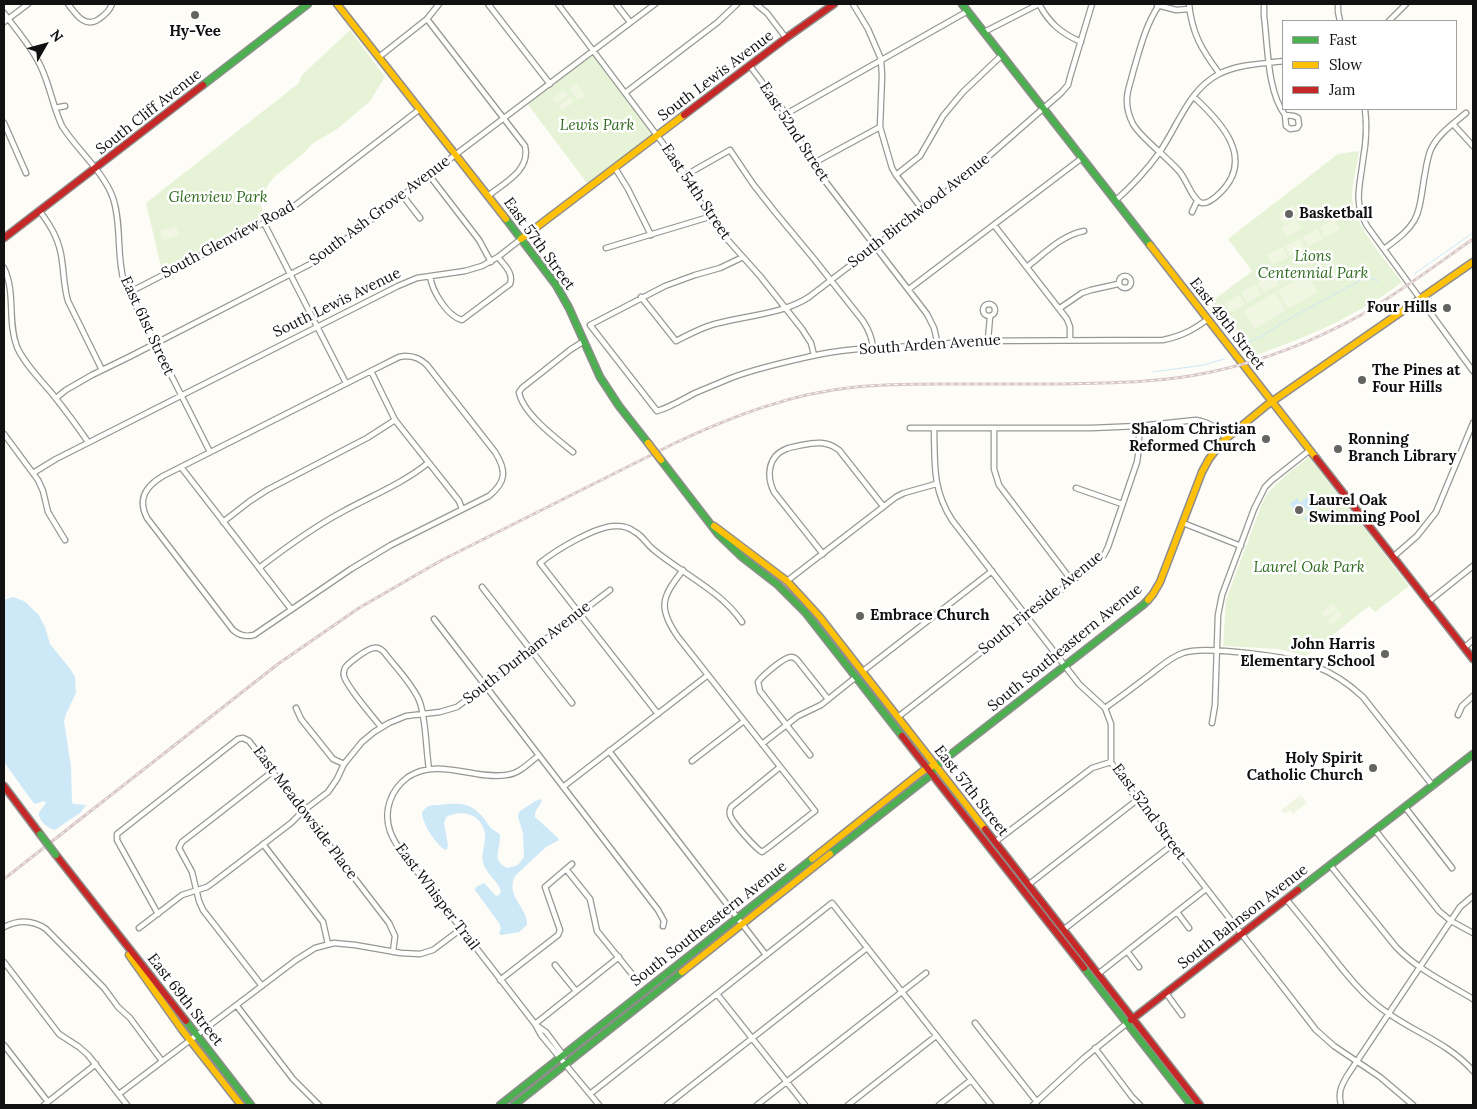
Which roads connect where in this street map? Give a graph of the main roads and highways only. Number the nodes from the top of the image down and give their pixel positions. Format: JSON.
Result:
{"nodes":[{"id":1,"x":308,"y":4,"type":"edge"},
{"id":2,"x":337,"y":4,"type":"edge"},
{"id":3,"x":834,"y":4,"type":"edge"},
{"id":4,"x":962,"y":4,"type":"edge"},
{"id":5,"x":4,"y":238,"type":"edge"},
{"id":6,"x":521,"y":239,"type":"junction"},
{"id":7,"x":1473,"y":262,"type":"edge"},
{"id":8,"x":1272,"y":401,"type":"junction"},
{"id":9,"x":702,"y":512,"type":"junction"},
{"id":10,"x":823,"y":635,"type":"junction"},
{"id":11,"x":1473,"y":659,"type":"edge"},
{"id":12,"x":863,"y":671,"type":"junction"},
{"id":13,"x":1473,"y":754,"type":"edge"},
{"id":14,"x":936,"y":766,"type":"junction"},
{"id":15,"x":930,"y":771,"type":"junction"},
{"id":16,"x":4,"y":786,"type":"edge"},
{"id":17,"x":99,"y":911,"type":"junction"},
{"id":18,"x":1132,"y":1019,"type":"junction"},
{"id":19,"x":1126,"y":1024,"type":"junction"},
{"id":20,"x":241,"y":1105,"type":"edge"},
{"id":21,"x":251,"y":1105,"type":"edge"},
{"id":22,"x":500,"y":1105,"type":"edge"},
{"id":23,"x":514,"y":1105,"type":"edge"},
{"id":24,"x":1191,"y":1105,"type":"edge"},
{"id":25,"x":1200,"y":1105,"type":"edge"}],
"edges":[{"from":1,"to":5,"type":"main road","name":"South Cliff Avenue"},
{"from":2,"to":6,"type":"main road","name":"East 57th Street"},
{"from":3,"to":6,"type":"main road","name":"South Lewis Avenue"},
{"from":4,"to":8,"type":"main road","name":"East 49th Street"},
{"from":6,"to":9,"type":"main road","name":"East 57th Street","bridge":true},
{"from":7,"to":8,"type":"main road","name":"South Southeastern Avenue"},
{"from":8,"to":11,"type":"main road","name":"East 49th Street"},
{"from":8,"to":14,"type":"main road","name":"South Southeastern Avenue"},
{"from":9,"to":10,"type":"main road","name":"East 57th Street"},
{"from":9,"to":12,"type":"main road","name":"East 57th Street"},
{"from":10,"to":12,"type":"main road"},
{"from":10,"to":15,"type":"main road","name":"East 57th Street"},
{"from":12,"to":14,"type":"main road","name":"East 57th Street"},
{"from":13,"to":18,"type":"main road","name":"South Bahnson Avenue"},
{"from":14,"to":15,"type":"main road","name":"South Southeastern Avenue"},
{"from":14,"to":18,"type":"main road","name":"East 57th Street"},
{"from":15,"to":19,"type":"main road","name":"East 57th Street"},
{"from":15,"to":22,"type":"main road","name":"South Southeastern Avenue"},
{"from":15,"to":23,"type":"main road","name":"South Southeastern Avenue"},
{"from":16,"to":17,"type":"main road","name":"East 69th Street","bridge":true},
{"from":17,"to":20,"type":"main road","name":"East 69th Street"},
{"from":17,"to":21,"type":"main road","name":"East 69th Street"},
{"from":18,"to":19,"type":"main road","name":"South Bahnson Avenue"},
{"from":18,"to":25,"type":"main road","name":"East 57th Street"},
{"from":19,"to":24,"type":"main road","name":"East 57th Street"}]}
